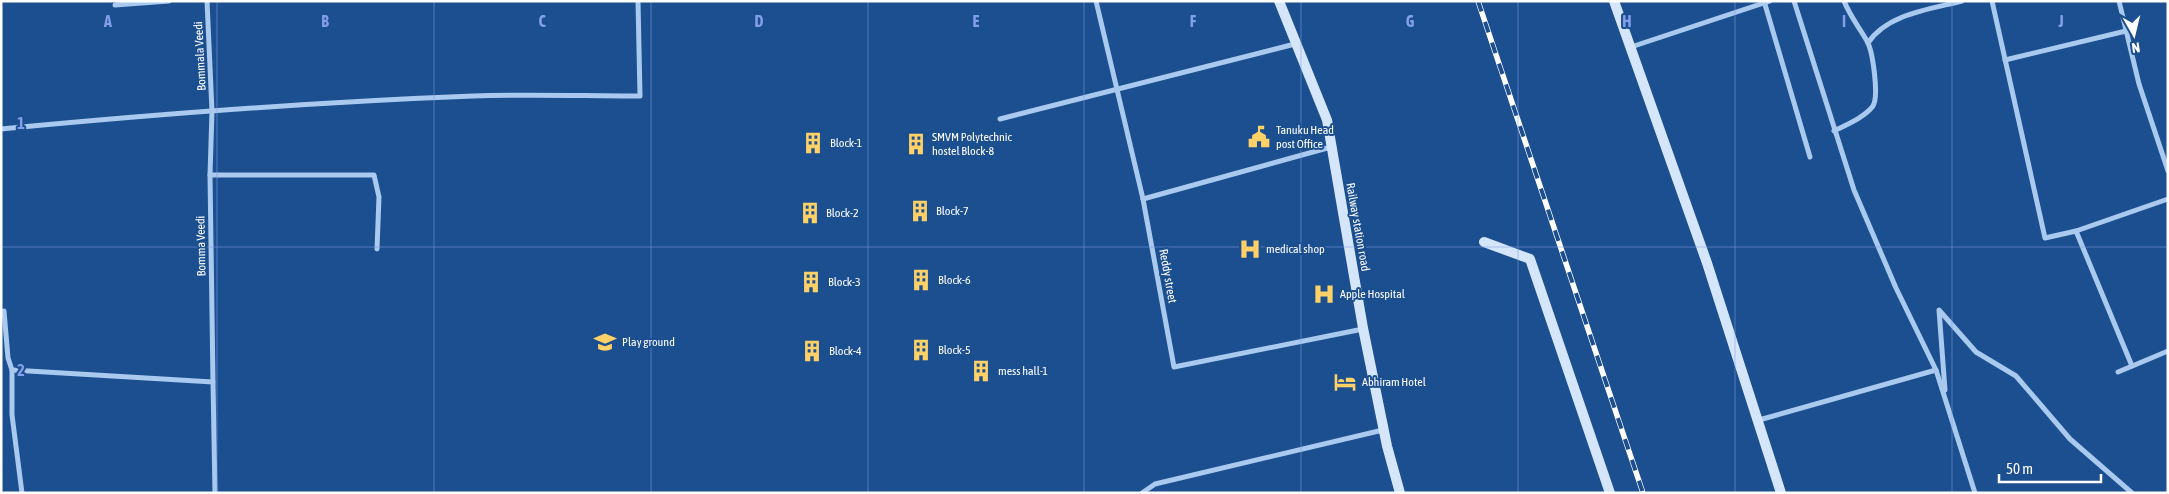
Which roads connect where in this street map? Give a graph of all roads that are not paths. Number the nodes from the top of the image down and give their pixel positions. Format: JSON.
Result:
{"nodes":[{"id":1,"x":169,"y":1,"type":"edge"},
{"id":2,"x":207,"y":1,"type":"edge"},
{"id":3,"x":638,"y":1,"type":"edge"},
{"id":4,"x":1096,"y":1,"type":"edge"},
{"id":5,"x":1279,"y":1,"type":"edge"},
{"id":6,"x":1614,"y":1,"type":"edge"},
{"id":7,"x":1794,"y":1,"type":"edge"},
{"id":8,"x":1844,"y":1,"type":"edge"},
{"id":9,"x":1962,"y":1,"type":"edge"},
{"id":10,"x":1992,"y":1,"type":"edge"},
{"id":11,"x":2120,"y":1,"type":"edge"},
{"id":12,"x":1766,"y":2,"type":"edge"},
{"id":13,"x":115,"y":5,"type":"dead end"},
{"id":14,"x":2126,"y":31,"type":"junction"},
{"id":15,"x":1868,"y":43,"type":"junction"},
{"id":16,"x":1295,"y":44,"type":"junction"},
{"id":17,"x":1630,"y":47,"type":"junction"},
{"id":18,"x":2005,"y":60,"type":"junction"},
{"id":19,"x":1117,"y":89,"type":"junction"},
{"id":20,"x":212,"y":111,"type":"junction"},
{"id":21,"x":1000,"y":119,"type":"dead end"},
{"id":22,"x":1,"y":129,"type":"edge"},
{"id":23,"x":1834,"y":131,"type":"junction"},
{"id":24,"x":1332,"y":146,"type":"junction"},
{"id":25,"x":2168,"y":153,"type":"edge"},
{"id":26,"x":2162,"y":154,"type":"junction"},
{"id":27,"x":1810,"y":157,"type":"dead end"},
{"id":28,"x":2168,"y":171,"type":"edge"},
{"id":29,"x":210,"y":175,"type":"junction"},
{"id":30,"x":1143,"y":199,"type":"junction"},
{"id":31,"x":2168,"y":199,"type":"edge"},
{"id":32,"x":2076,"y":231,"type":"junction"},
{"id":33,"x":1484,"y":242,"type":"dead end"},
{"id":34,"x":377,"y":249,"type":"dead end"},
{"id":35,"x":4,"y":311,"type":"dead end"},
{"id":36,"x":1363,"y":328,"type":"junction"},
{"id":37,"x":2168,"y":350,"type":"edge"},
{"id":38,"x":2132,"y":366,"type":"junction"},
{"id":39,"x":12,"y":370,"type":"junction"},
{"id":40,"x":1936,"y":370,"type":"junction"},
{"id":41,"x":2118,"y":372,"type":"dead end"},
{"id":42,"x":213,"y":382,"type":"junction"},
{"id":43,"x":1945,"y":398,"type":"junction"},
{"id":44,"x":1759,"y":420,"type":"junction"},
{"id":45,"x":1384,"y":430,"type":"junction"},
{"id":46,"x":22,"y":493,"type":"edge"},
{"id":47,"x":214,"y":493,"type":"edge"},
{"id":48,"x":1142,"y":493,"type":"edge"},
{"id":49,"x":1400,"y":493,"type":"edge"},
{"id":50,"x":1610,"y":493,"type":"edge"},
{"id":51,"x":1781,"y":493,"type":"edge"},
{"id":52,"x":1975,"y":493,"type":"edge"},
{"id":53,"x":2132,"y":493,"type":"edge"}],
"edges":[{"from":1,"to":13,"type":"street"},
{"from":2,"to":20,"type":"street","name":"Bommala Veedi"},
{"from":3,"to":20,"type":"street"},
{"from":4,"to":19,"type":"street","name":"Reddy street"},
{"from":5,"to":16,"type":"street","name":"Railway station road"},
{"from":6,"to":17,"type":"street"},
{"from":7,"to":23,"type":"street"},
{"from":8,"to":15,"type":"street"},
{"from":9,"to":15,"type":"street"},
{"from":10,"to":18,"type":"street"},
{"from":11,"to":14,"type":"street"},
{"from":12,"to":17,"type":"street"},
{"from":12,"to":27,"type":"street"},
{"from":14,"to":18,"type":"street"},
{"from":14,"to":26,"type":"street"},
{"from":15,"to":23,"type":"street"},
{"from":16,"to":19,"type":"street"},
{"from":16,"to":24,"type":"street","name":"Railway station road"},
{"from":17,"to":44,"type":"street"},
{"from":18,"to":32,"type":"street"},
{"from":19,"to":21,"type":"street"},
{"from":19,"to":30,"type":"street","name":"Reddy street"},
{"from":20,"to":22,"type":"street"},
{"from":20,"to":29,"type":"street","name":"Bomma Veedi"},
{"from":23,"to":40,"type":"street"},
{"from":24,"to":30,"type":"street"},
{"from":24,"to":36,"type":"street","name":"Railway station road"},
{"from":25,"to":26,"type":"street"},
{"from":26,"to":28,"type":"street"},
{"from":29,"to":34,"type":"street"},
{"from":29,"to":42,"type":"street","name":"Bomma Veedi"},
{"from":30,"to":36,"type":"street","name":"Reddy street"},
{"from":31,"to":32,"type":"street"},
{"from":32,"to":38,"type":"street"},
{"from":33,"to":50,"type":"street"},
{"from":35,"to":39,"type":"street"},
{"from":36,"to":45,"type":"street","name":"Railway station road"},
{"from":37,"to":38,"type":"street"},
{"from":38,"to":41,"type":"street"},
{"from":39,"to":42,"type":"street"},
{"from":39,"to":46,"type":"street"},
{"from":40,"to":43,"type":"street"},
{"from":40,"to":44,"type":"street"},
{"from":42,"to":47,"type":"street","name":"Bomma Veedi"},
{"from":43,"to":52,"type":"street"},
{"from":43,"to":53,"type":"street"},
{"from":44,"to":51,"type":"street"},
{"from":45,"to":48,"type":"street"},
{"from":45,"to":49,"type":"street","name":"Railway station road"}]}
